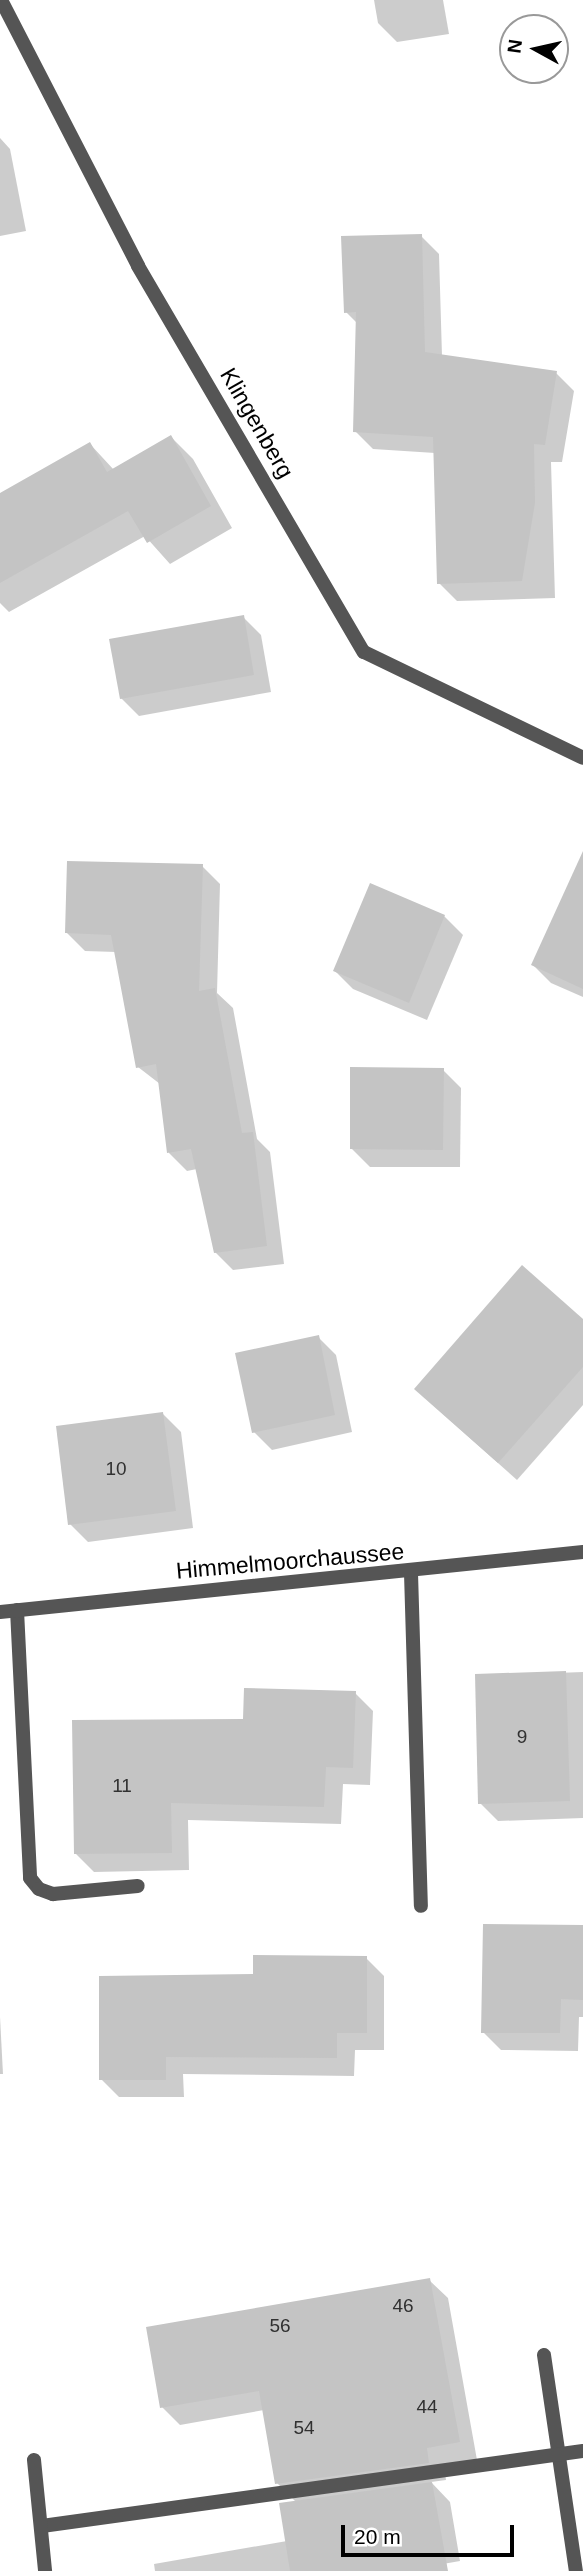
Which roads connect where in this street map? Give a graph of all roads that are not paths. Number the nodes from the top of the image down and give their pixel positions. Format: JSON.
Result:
{"nodes":[{"id":1,"x":1,"y":0,"type":"edge"},
{"id":2,"x":583,"y":758,"type":"edge"},
{"id":3,"x":583,"y":1552,"type":"edge"},
{"id":4,"x":411,"y":1573,"type":"junction"},
{"id":5,"x":17,"y":1610,"type":"junction"},
{"id":6,"x":0,"y":1612,"type":"edge"},
{"id":7,"x":138,"y":1886,"type":"dead end"},
{"id":8,"x":421,"y":1906,"type":"dead end"},
{"id":9,"x":544,"y":2356,"type":"dead end"},
{"id":10,"x":583,"y":2451,"type":"edge"},
{"id":11,"x":560,"y":2454,"type":"junction"},
{"id":12,"x":34,"y":2460,"type":"dead end"},
{"id":13,"x":42,"y":2526,"type":"junction"},
{"id":14,"x":45,"y":2571,"type":"edge"},
{"id":15,"x":576,"y":2571,"type":"edge"}],
"edges":[{"from":1,"to":2,"type":"street","name":"Klingenberg"},
{"from":3,"to":4,"type":"street","name":"Himmelmoorchaussee"},
{"from":4,"to":5,"type":"street","name":"Himmelmoorchaussee"},
{"from":4,"to":8,"type":"street"},
{"from":5,"to":6,"type":"street","name":"Himmelmoorchaussee"},
{"from":5,"to":7,"type":"street"},
{"from":9,"to":11,"type":"street"},
{"from":10,"to":11,"type":"street"},
{"from":11,"to":13,"type":"street"},
{"from":11,"to":15,"type":"street"},
{"from":12,"to":13,"type":"street"},
{"from":13,"to":14,"type":"street"}]}
